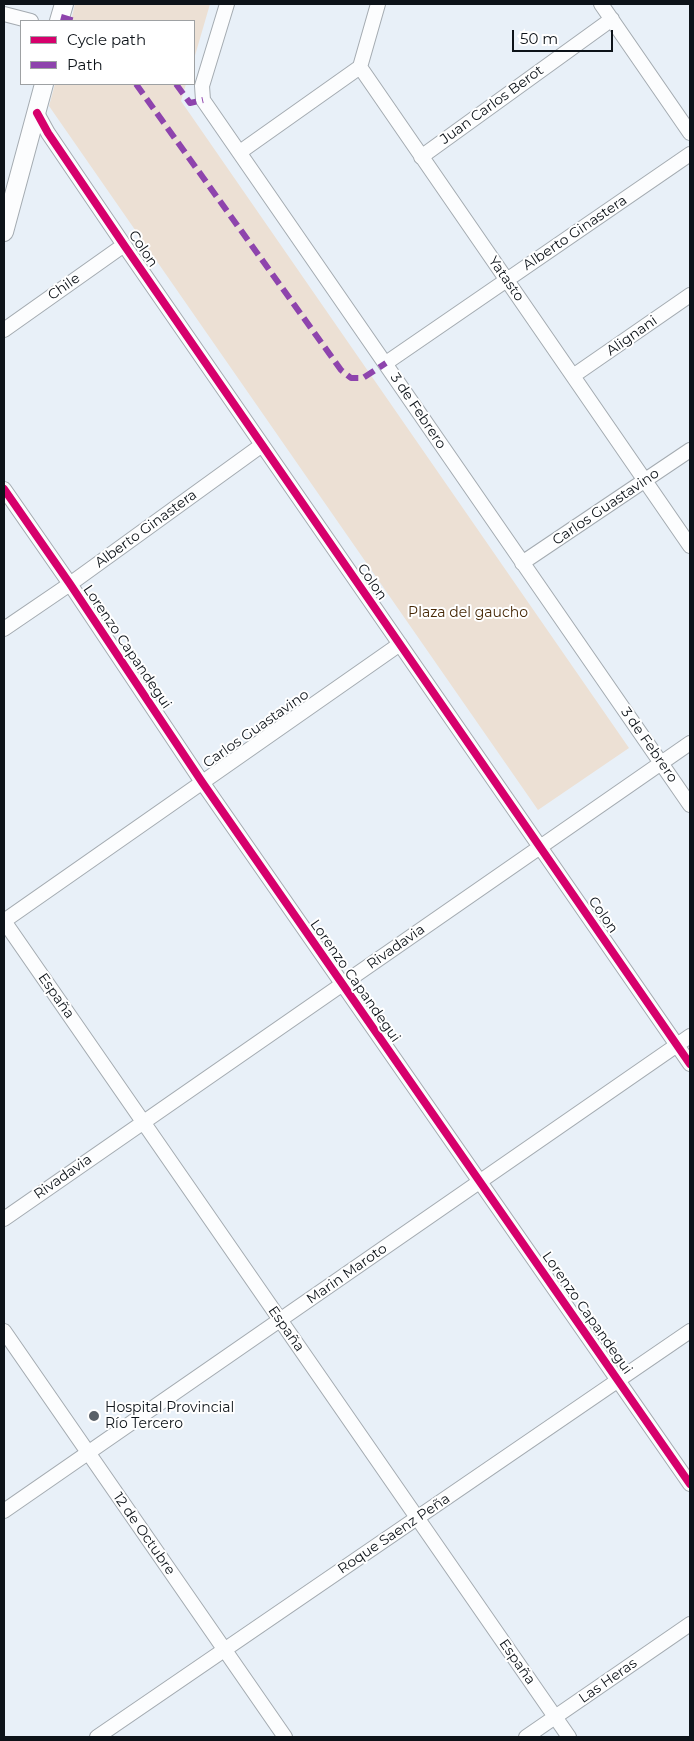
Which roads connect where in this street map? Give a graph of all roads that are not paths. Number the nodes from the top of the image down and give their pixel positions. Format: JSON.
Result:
{"nodes":[{"id":1,"x":64,"y":4,"type":"edge"},
{"id":2,"x":227,"y":4,"type":"edge"},
{"id":3,"x":378,"y":4,"type":"edge"},
{"id":4,"x":601,"y":4,"type":"edge"},
{"id":5,"x":4,"y":14,"type":"edge"},
{"id":6,"x":612,"y":19,"type":"junction"},
{"id":7,"x":27,"y":20,"type":"edge"},
{"id":8,"x":60,"y":20,"type":"edge"},
{"id":9,"x":360,"y":67,"type":"junction"},
{"id":10,"x":44,"y":85,"type":"edge"},
{"id":11,"x":37,"y":113,"type":"junction"},
{"id":12,"x":690,"y":133,"type":"edge"},
{"id":13,"x":240,"y":152,"type":"junction"},
{"id":14,"x":690,"y":154,"type":"edge"},
{"id":15,"x":422,"y":157,"type":"junction"},
{"id":16,"x":5,"y":224,"type":"edge"},
{"id":17,"x":124,"y":245,"type":"junction"},
{"id":18,"x":507,"y":280,"type":"junction"},
{"id":19,"x":690,"y":295,"type":"edge"},
{"id":20,"x":4,"y":330,"type":"edge"},
{"id":21,"x":386,"y":363,"type":"junction"},
{"id":22,"x":573,"y":376,"type":"junction"},
{"id":23,"x":262,"y":445,"type":"junction"},
{"id":24,"x":690,"y":450,"type":"edge"},
{"id":25,"x":646,"y":481,"type":"junction"},
{"id":26,"x":4,"y":489,"type":"edge"},
{"id":27,"x":690,"y":546,"type":"edge"},
{"id":28,"x":522,"y":562,"type":"junction"},
{"id":29,"x":70,"y":584,"type":"junction"},
{"id":30,"x":4,"y":629,"type":"edge"},
{"id":31,"x":400,"y":644,"type":"junction"},
{"id":32,"x":690,"y":743,"type":"edge"},
{"id":33,"x":661,"y":763,"type":"junction"},
{"id":34,"x":202,"y":782,"type":"junction"},
{"id":35,"x":690,"y":805,"type":"edge"},
{"id":36,"x":540,"y":847,"type":"junction"},
{"id":37,"x":4,"y":921,"type":"edge"},
{"id":38,"x":342,"y":984,"type":"junction"},
{"id":39,"x":690,"y":1036,"type":"edge"},
{"id":40,"x":677,"y":1045,"type":"junction"},
{"id":41,"x":690,"y":1064,"type":"edge"},
{"id":42,"x":143,"y":1122,"type":"junction"},
{"id":43,"x":480,"y":1182,"type":"junction"},
{"id":44,"x":4,"y":1219,"type":"edge"},
{"id":45,"x":280,"y":1320,"type":"junction"},
{"id":46,"x":4,"y":1331,"type":"edge"},
{"id":47,"x":690,"y":1331,"type":"edge"},
{"id":48,"x":618,"y":1380,"type":"junction"},
{"id":49,"x":88,"y":1453,"type":"junction"},
{"id":50,"x":690,"y":1484,"type":"edge"},
{"id":51,"x":4,"y":1511,"type":"edge"},
{"id":52,"x":417,"y":1518,"type":"junction"},
{"id":53,"x":690,"y":1624,"type":"edge"},
{"id":54,"x":224,"y":1650,"type":"junction"},
{"id":55,"x":555,"y":1717,"type":"junction"},
{"id":56,"x":97,"y":1737,"type":"edge"},
{"id":57,"x":285,"y":1737,"type":"edge"},
{"id":58,"x":526,"y":1737,"type":"edge"},
{"id":59,"x":569,"y":1737,"type":"edge"}],
"edges":[{"from":1,"to":8,"type":"main road"},
{"from":2,"to":13,"type":"street","name":"3 de Febrero"},
{"from":3,"to":9,"type":"street"},
{"from":4,"to":6,"type":"street"},
{"from":5,"to":7,"type":"street"},
{"from":6,"to":12,"type":"street"},
{"from":6,"to":15,"type":"street","name":"Juan Carlos Berot"},
{"from":9,"to":13,"type":"street"},
{"from":9,"to":15,"type":"street","name":"Yatasto"},
{"from":10,"to":11,"type":"main road"},
{"from":11,"to":16,"type":"main road"},
{"from":11,"to":17,"type":"street","name":"Colon"},
{"from":13,"to":21,"type":"street","name":"3 de Febrero"},
{"from":14,"to":18,"type":"street","name":"Alberto Ginastera"},
{"from":15,"to":18,"type":"street","name":"Yatasto"},
{"from":17,"to":20,"type":"street","name":"Chile"},
{"from":17,"to":23,"type":"street","name":"Colon"},
{"from":18,"to":21,"type":"street","name":"Alberto Ginastera"},
{"from":18,"to":22,"type":"street","name":"Yatasto"},
{"from":19,"to":22,"type":"street","name":"Alignani"},
{"from":21,"to":28,"type":"street","name":"3 de Febrero"},
{"from":22,"to":25,"type":"street","name":"Yatasto"},
{"from":23,"to":29,"type":"street","name":"Alberto Ginastera"},
{"from":23,"to":31,"type":"street","name":"Colon"},
{"from":24,"to":25,"type":"street","name":"Carlos Guastavino"},
{"from":25,"to":27,"type":"street","name":"Yatasto"},
{"from":25,"to":28,"type":"street","name":"Carlos Guastavino"},
{"from":26,"to":29,"type":"street","name":"Lorenzo Capandegui"},
{"from":28,"to":33,"type":"street","name":"3 de Febrero"},
{"from":29,"to":30,"type":"street","name":"Alberto Ginastera"},
{"from":29,"to":34,"type":"street","name":"Lorenzo Capandegui"},
{"from":31,"to":34,"type":"street","name":"Carlos Guastavino"},
{"from":31,"to":36,"type":"street","name":"Colon"},
{"from":32,"to":33,"type":"street","name":"Rivadavia"},
{"from":33,"to":35,"type":"street","name":"3 de Febrero"},
{"from":33,"to":36,"type":"street","name":"Rivadavia"},
{"from":34,"to":37,"type":"street","name":"Carlos Guastavino"},
{"from":34,"to":38,"type":"street","name":"Lorenzo Capandegui"},
{"from":36,"to":38,"type":"street","name":"Rivadavia"},
{"from":36,"to":40,"type":"street","name":"Colon"},
{"from":37,"to":42,"type":"street","name":"España"},
{"from":38,"to":42,"type":"street","name":"Rivadavia"},
{"from":38,"to":43,"type":"street","name":"Lorenzo Capandegui"},
{"from":39,"to":40,"type":"street","name":"Marin Maroto"},
{"from":40,"to":41,"type":"street","name":"Colon"},
{"from":40,"to":43,"type":"street","name":"Marin Maroto"},
{"from":42,"to":44,"type":"street","name":"Rivadavia"},
{"from":42,"to":45,"type":"street","name":"España"},
{"from":43,"to":45,"type":"street","name":"Marin Maroto"},
{"from":43,"to":48,"type":"street","name":"Lorenzo Capandegui"},
{"from":45,"to":49,"type":"street","name":"Marin Maroto"},
{"from":45,"to":52,"type":"street","name":"España"},
{"from":46,"to":49,"type":"street","name":"12 de Octubre"},
{"from":47,"to":48,"type":"street","name":"Roque Saenz Peña"},
{"from":48,"to":50,"type":"street","name":"Lorenzo Capandegui"},
{"from":48,"to":52,"type":"street","name":"Roque Saenz Peña"},
{"from":49,"to":51,"type":"street","name":"Marin Maroto"},
{"from":49,"to":54,"type":"street","name":"12 de Octubre"},
{"from":52,"to":54,"type":"street","name":"Roque Saenz Peña"},
{"from":52,"to":55,"type":"street","name":"España"},
{"from":53,"to":55,"type":"street","name":"Las Heras"},
{"from":54,"to":56,"type":"street","name":"Roque Saenz Peña"},
{"from":54,"to":57,"type":"street","name":"12 de Octubre"},
{"from":55,"to":58,"type":"street","name":"Las Heras"},
{"from":55,"to":59,"type":"street","name":"España"}]}
